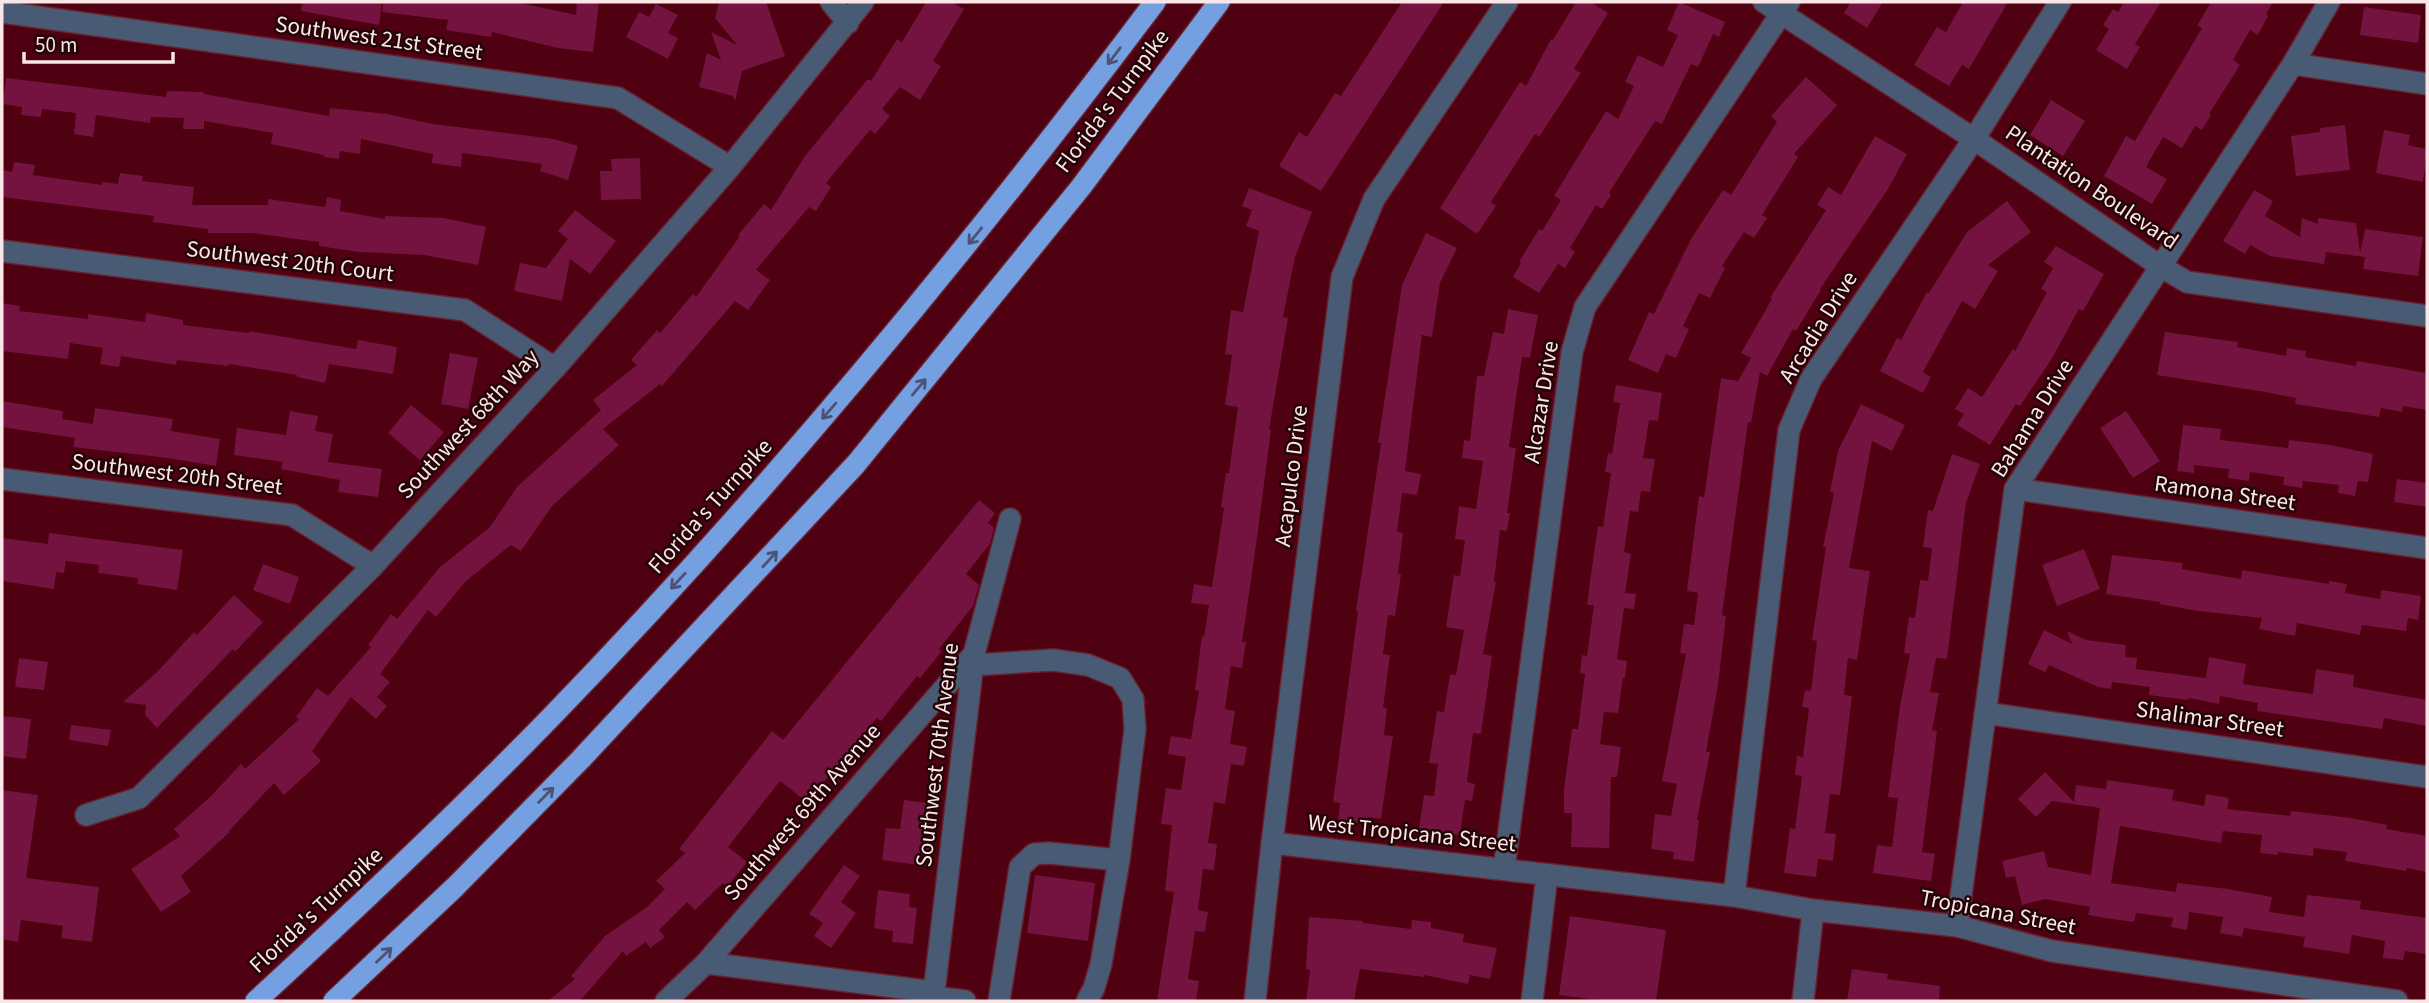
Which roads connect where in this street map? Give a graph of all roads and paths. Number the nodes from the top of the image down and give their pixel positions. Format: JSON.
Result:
{"nodes":[{"id":1,"x":831,"y":2,"type":"edge"},
{"id":2,"x":863,"y":2,"type":"edge"},
{"id":3,"x":1155,"y":2,"type":"edge"},
{"id":4,"x":1219,"y":2,"type":"edge"},
{"id":5,"x":1507,"y":2,"type":"edge"},
{"id":6,"x":2060,"y":2,"type":"edge"},
{"id":7,"x":2329,"y":2,"type":"edge"},
{"id":8,"x":1778,"y":5,"type":"edge"},
{"id":9,"x":2,"y":12,"type":"edge"},
{"id":10,"x":848,"y":23,"type":"junction"},
{"id":11,"x":2293,"y":64,"type":"junction"},
{"id":12,"x":2427,"y":84,"type":"edge"},
{"id":13,"x":1974,"y":139,"type":"junction"},
{"id":14,"x":730,"y":167,"type":"junction"},
{"id":15,"x":2,"y":250,"type":"edge"},
{"id":16,"x":2160,"y":266,"type":"junction"},
{"id":17,"x":2427,"y":316,"type":"edge"},
{"id":18,"x":555,"y":368,"type":"junction"},
{"id":19,"x":2,"y":479,"type":"edge"},
{"id":20,"x":2015,"y":489,"type":"junction"},
{"id":21,"x":1010,"y":519,"type":"dead end"},
{"id":22,"x":2427,"y":548,"type":"edge"},
{"id":23,"x":373,"y":566,"type":"junction"},
{"id":24,"x":973,"y":659,"type":"junction"},
{"id":25,"x":1985,"y":713,"type":"junction"},
{"id":26,"x":2427,"y":777,"type":"edge"},
{"id":27,"x":86,"y":815,"type":"dead end"},
{"id":28,"x":1272,"y":843,"type":"junction"},
{"id":29,"x":1119,"y":860,"type":"junction"},
{"id":30,"x":1504,"y":869,"type":"junction"},
{"id":31,"x":1547,"y":875,"type":"junction"},
{"id":32,"x":1734,"y":896,"type":"junction"},
{"id":33,"x":1814,"y":910,"type":"junction"},
{"id":34,"x":1956,"y":926,"type":"junction"},
{"id":35,"x":706,"y":963,"type":"junction"},
{"id":36,"x":934,"y":997,"type":"edge"},
{"id":37,"x":256,"y":1001,"type":"edge"},
{"id":38,"x":334,"y":1001,"type":"edge"},
{"id":39,"x":666,"y":1001,"type":"edge"},
{"id":40,"x":965,"y":1001,"type":"edge"},
{"id":41,"x":999,"y":1001,"type":"edge"},
{"id":42,"x":1087,"y":1001,"type":"edge"},
{"id":43,"x":1255,"y":1001,"type":"edge"},
{"id":44,"x":1532,"y":1001,"type":"edge"},
{"id":45,"x":1803,"y":1001,"type":"edge"},
{"id":46,"x":2397,"y":1001,"type":"edge"}],
"edges":[{"from":1,"to":10,"type":"street"},
{"from":2,"to":10,"type":"street","name":"Southwest 68th Way"},
{"from":3,"to":37,"type":"highway","name":"Florida's Turnpike","one_way":true},
{"from":38,"to":4,"type":"highway","name":"Florida's Turnpike","one_way":true},
{"from":5,"to":28,"type":"street","name":"Acapulco Drive"},
{"from":6,"to":13,"type":"street","name":"Arcadia Drive"},
{"from":7,"to":11,"type":"street","name":"Bahama Drive"},
{"from":8,"to":13,"type":"street","name":"Plantation Boulevard"},
{"from":8,"to":30,"type":"street","name":"Alcazar Drive"},
{"from":9,"to":14,"type":"street","name":"Southwest 21st Street"},
{"from":10,"to":14,"type":"street","name":"Southwest 68th Way"},
{"from":11,"to":12,"type":"street"},
{"from":11,"to":16,"type":"street","name":"Bahama Drive"},
{"from":13,"to":16,"type":"street","name":"Plantation Boulevard"},
{"from":13,"to":32,"type":"street","name":"Arcadia Drive"},
{"from":14,"to":18,"type":"street","name":"Southwest 68th Way"},
{"from":15,"to":18,"type":"street","name":"Southwest 20th Court"},
{"from":16,"to":17,"type":"street","name":"Plantation Boulevard"},
{"from":16,"to":20,"type":"street","name":"Bahama Drive"},
{"from":18,"to":23,"type":"street","name":"Southwest 68th Way"},
{"from":19,"to":23,"type":"street","name":"Southwest 20th Street"},
{"from":20,"to":22,"type":"street","name":"Ramona Street"},
{"from":20,"to":25,"type":"street","name":"Bahama Drive"},
{"from":21,"to":24,"type":"street","name":"Southwest 70th Avenue"},
{"from":23,"to":27,"type":"street","name":"Southwest 68th Way"},
{"from":24,"to":29,"type":"street"},
{"from":24,"to":35,"type":"street","name":"Southwest 69th Avenue"},
{"from":24,"to":36,"type":"street","name":"Southwest 70th Avenue"},
{"from":25,"to":26,"type":"street","name":"Shalimar Street"},
{"from":25,"to":34,"type":"street","name":"Bahama Drive"},
{"from":28,"to":30,"type":"street","name":"West Tropicana Street"},
{"from":28,"to":43,"type":"street","name":"Acapulco Drive"},
{"from":29,"to":41,"type":"street"},
{"from":29,"to":42,"type":"street"},
{"from":30,"to":31,"type":"street","name":"West Tropicana Street"},
{"from":31,"to":32,"type":"street","name":"Tropicana Street"},
{"from":31,"to":44,"type":"street"},
{"from":32,"to":33,"type":"street","name":"Tropicana Street"},
{"from":33,"to":34,"type":"street","name":"Tropicana Street"},
{"from":33,"to":45,"type":"street"},
{"from":34,"to":46,"type":"street","name":"Tropicana Street"},
{"from":35,"to":36,"type":"street"},
{"from":35,"to":39,"type":"street","name":"Southwest 69th Avenue"},
{"from":36,"to":40,"type":"street"}]}
